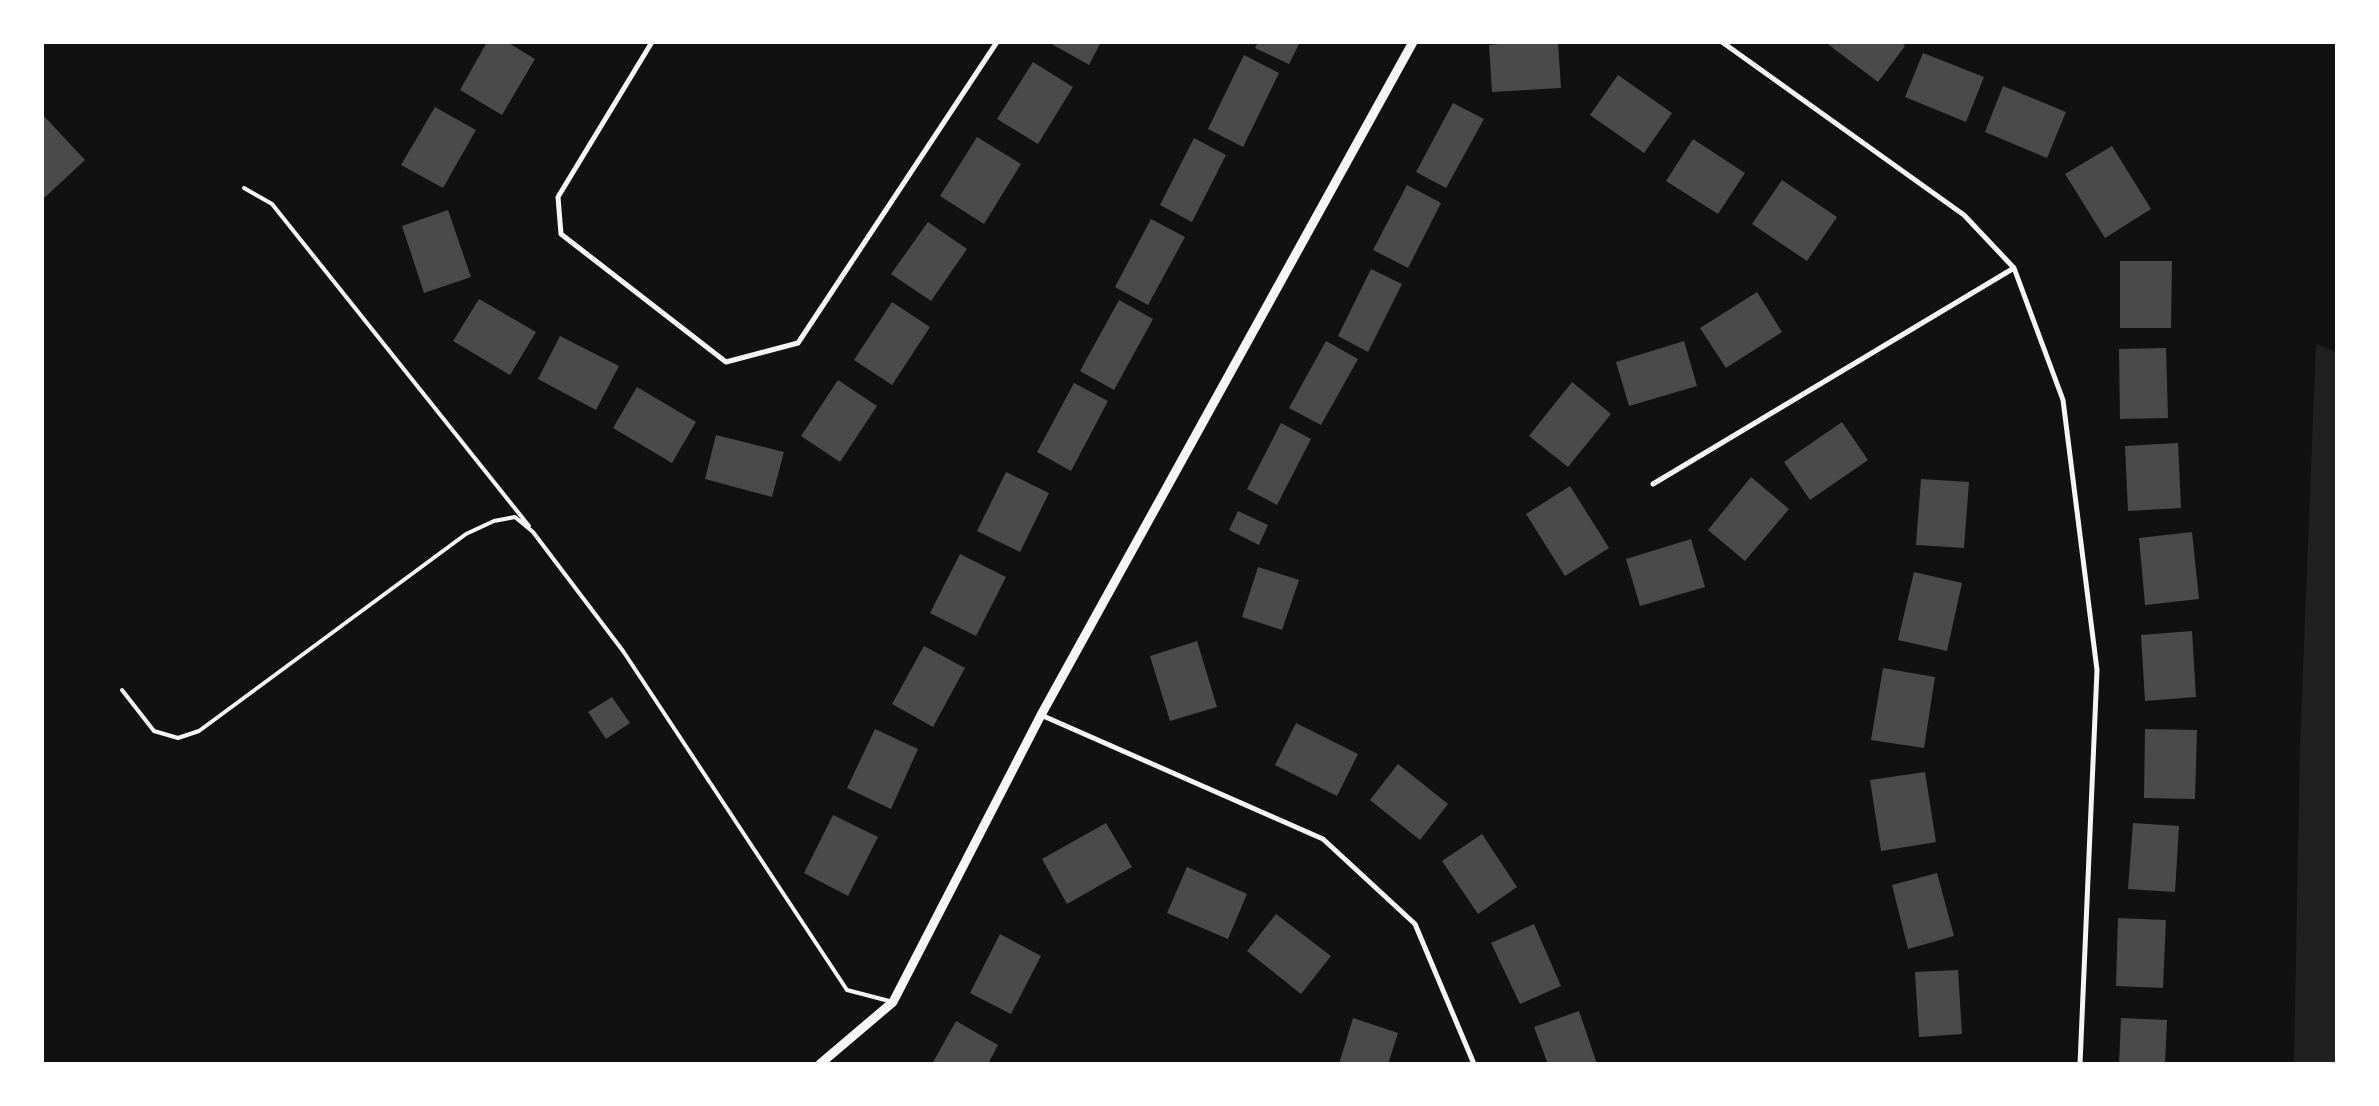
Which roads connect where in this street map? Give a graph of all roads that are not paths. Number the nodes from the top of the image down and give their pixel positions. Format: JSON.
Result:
{"nodes":[{"id":1,"x":652,"y":42,"type":"edge"},
{"id":2,"x":997,"y":42,"type":"edge"},
{"id":3,"x":1413,"y":42,"type":"edge"},
{"id":4,"x":1722,"y":42,"type":"edge"},
{"id":5,"x":244,"y":188,"type":"dead end"},
{"id":6,"x":2014,"y":268,"type":"junction"},
{"id":7,"x":1653,"y":484,"type":"dead end"},
{"id":8,"x":533,"y":532,"type":"junction"},
{"id":9,"x":122,"y":690,"type":"dead end"},
{"id":10,"x":1041,"y":715,"type":"junction"},
{"id":11,"x":893,"y":1002,"type":"junction"},
{"id":12,"x":820,"y":1064,"type":"edge"},
{"id":13,"x":1474,"y":1064,"type":"edge"},
{"id":14,"x":2080,"y":1064,"type":"edge"}],
"edges":[{"from":1,"to":2,"type":"street"},
{"from":3,"to":10,"type":"street"},
{"from":4,"to":6,"type":"street"},
{"from":5,"to":8,"type":"lane"},
{"from":6,"to":7,"type":"street"},
{"from":6,"to":14,"type":"street"},
{"from":8,"to":9,"type":"lane"},
{"from":8,"to":11,"type":"lane"},
{"from":10,"to":11,"type":"street"},
{"from":10,"to":13,"type":"street"},
{"from":11,"to":12,"type":"street"}]}
